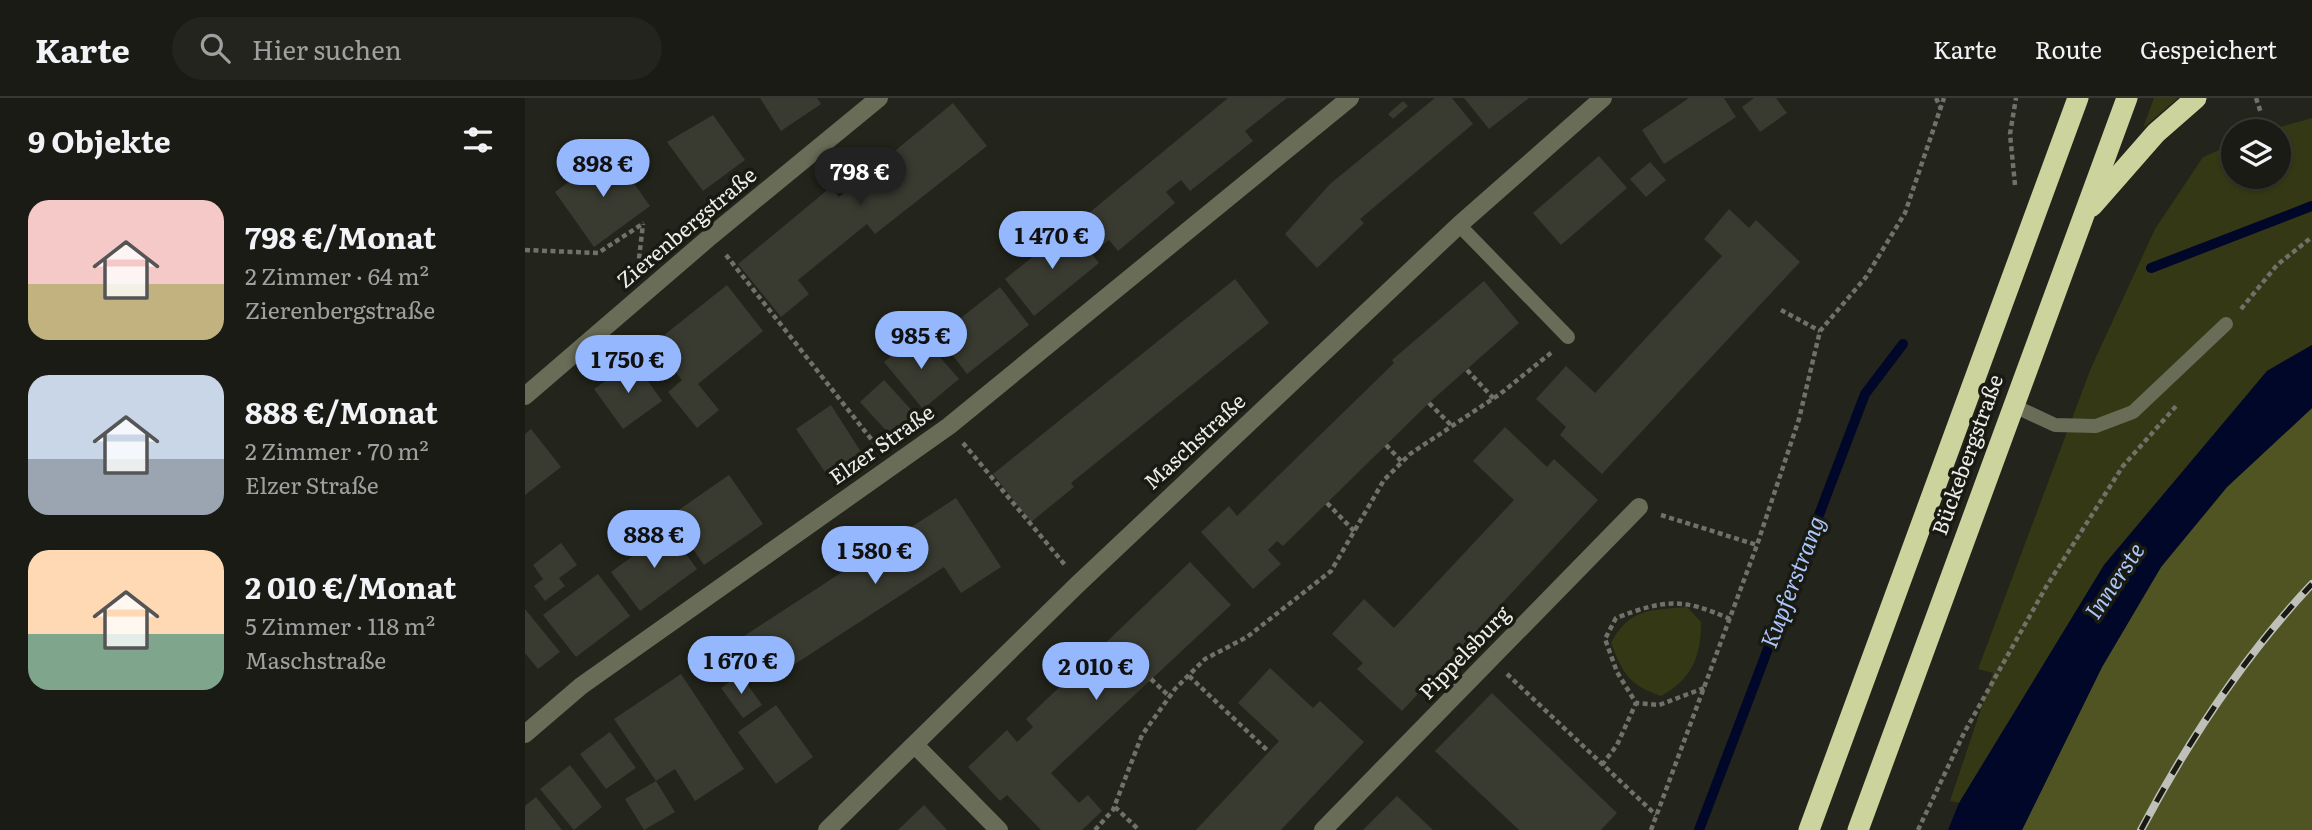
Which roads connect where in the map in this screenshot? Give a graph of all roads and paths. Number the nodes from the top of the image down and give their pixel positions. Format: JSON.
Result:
{"nodes":[{"id":1,"x":879,"y":98,"type":"edge"},
{"id":2,"x":1350,"y":98,"type":"edge"},
{"id":3,"x":1603,"y":98,"type":"edge"},
{"id":4,"x":1936,"y":98,"type":"edge"},
{"id":5,"x":1944,"y":98,"type":"edge"},
{"id":6,"x":2016,"y":98,"type":"edge"},
{"id":7,"x":2078,"y":98,"type":"edge"},
{"id":8,"x":2127,"y":98,"type":"edge"},
{"id":9,"x":2196,"y":98,"type":"edge"},
{"id":10,"x":2256,"y":98,"type":"edge"},
{"id":11,"x":1941,"y":108,"type":"junction"},
{"id":12,"x":2261,"y":113,"type":"dead end"},
{"id":13,"x":2015,"y":185,"type":"dead end"},
{"id":14,"x":2084,"y":216,"type":"junction"},
{"id":15,"x":643,"y":223,"type":"dead end"},
{"id":16,"x":1459,"y":225,"type":"junction"},
{"id":17,"x":711,"y":236,"type":"junction"},
{"id":18,"x":2312,"y":237,"type":"edge"},
{"id":19,"x":525,"y":250,"type":"edge"},
{"id":20,"x":1781,"y":310,"type":"dead end"},
{"id":21,"x":2226,"y":324,"type":"joint"},
{"id":22,"x":1820,"y":331,"type":"junction"},
{"id":23,"x":1568,"y":337,"type":"joint"},
{"id":24,"x":1467,"y":369,"type":"dead end"},
{"id":25,"x":2186,"y":395,"type":"dead end"},
{"id":26,"x":525,"y":396,"type":"edge"},
{"id":27,"x":1494,"y":399,"type":"junction"},
{"id":28,"x":1429,"y":403,"type":"dead end"},
{"id":29,"x":2012,"y":405,"type":"junction"},
{"id":30,"x":949,"y":426,"type":"junction"},
{"id":31,"x":1453,"y":427,"type":"junction"},
{"id":32,"x":1387,"y":445,"type":"dead end"},
{"id":33,"x":1402,"y":462,"type":"junction"},
{"id":34,"x":893,"y":466,"type":"junction"},
{"id":35,"x":1327,"y":503,"type":"dead end"},
{"id":36,"x":1639,"y":507,"type":"joint"},
{"id":37,"x":1356,"y":533,"type":"junction"},
{"id":38,"x":1757,"y":545,"type":"junction"},
{"id":39,"x":1077,"y":584,"type":"junction"},
{"id":40,"x":1730,"y":619,"type":"junction"},
{"id":41,"x":1491,"y":659,"type":"junction"},
{"id":42,"x":1189,"y":676,"type":"junction"},
{"id":43,"x":1151,"y":679,"type":"dead end"},
{"id":44,"x":1704,"y":688,"type":"junction"},
{"id":45,"x":1170,"y":697,"type":"junction"},
{"id":46,"x":1636,"y":703,"type":"junction"},
{"id":47,"x":525,"y":734,"type":"edge"},
{"id":48,"x":915,"y":745,"type":"junction"},
{"id":49,"x":1269,"y":752,"type":"dead end"},
{"id":50,"x":1602,"y":765,"type":"junction"},
{"id":51,"x":1819,"y":798,"type":"junction"},
{"id":52,"x":1115,"y":807,"type":"junction"},
{"id":53,"x":1656,"y":815,"type":"junction"},
{"id":54,"x":827,"y":830,"type":"edge"},
{"id":55,"x":999,"y":830,"type":"edge"},
{"id":56,"x":1095,"y":830,"type":"edge"},
{"id":57,"x":1139,"y":830,"type":"edge"},
{"id":58,"x":1323,"y":830,"type":"edge"},
{"id":59,"x":1651,"y":830,"type":"edge"},
{"id":60,"x":1798,"y":830,"type":"edge"},
{"id":61,"x":1809,"y":830,"type":"edge"},
{"id":62,"x":1858,"y":830,"type":"edge"},
{"id":63,"x":1919,"y":830,"type":"edge"}],
"edges":[{"from":1,"to":17,"type":"street","name":"Zierenbergstraße"},
{"from":2,"to":30,"type":"street","name":"Elzer Straße"},
{"from":3,"to":16,"type":"street","name":"Maschstraße"},
{"from":4,"to":11,"type":"path"},
{"from":5,"to":11,"type":"path"},
{"from":6,"to":13,"type":"path"},
{"from":7,"to":51,"type":"highway","name":"Bückebergstraße"},
{"from":8,"to":14,"type":"highway","name":"Bückebergstraße"},
{"from":9,"to":14,"type":"highway"},
{"from":10,"to":12,"type":"path"},
{"from":11,"to":22,"type":"path"},
{"from":14,"to":29,"type":"highway","name":"Bückebergstraße"},
{"from":15,"to":19,"type":"path"},
{"from":16,"to":23,"type":"lane"},
{"from":16,"to":39,"type":"street","name":"Maschstraße"},
{"from":17,"to":26,"type":"street","name":"Zierenbergstraße"},
{"from":17,"to":34,"type":"path"},
{"from":18,"to":21,"type":"path"},
{"from":20,"to":22,"type":"path"},
{"from":21,"to":29,"type":"lane"},
{"from":22,"to":38,"type":"path"},
{"from":23,"to":27,"type":"path"},
{"from":24,"to":27,"type":"path"},
{"from":25,"to":63,"type":"path"},
{"from":27,"to":31,"type":"path"},
{"from":28,"to":31,"type":"path"},
{"from":29,"to":62,"type":"highway","name":"Bückebergstraße"},
{"from":30,"to":34,"type":"street","name":"Elzer Straße"},
{"from":30,"to":39,"type":"path"},
{"from":31,"to":33,"type":"path"},
{"from":32,"to":33,"type":"path"},
{"from":33,"to":37,"type":"path"},
{"from":34,"to":47,"type":"street","name":"Elzer Straße"},
{"from":35,"to":37,"type":"path"},
{"from":36,"to":38,"type":"path"},
{"from":36,"to":41,"type":"street","name":"Pippelsburg"},
{"from":37,"to":42,"type":"path"},
{"from":38,"to":40,"type":"path"},
{"from":39,"to":48,"type":"street","name":"Maschstraße"},
{"from":40,"to":44,"type":"path"},
{"from":40,"to":46,"type":"path"},
{"from":41,"to":50,"type":"path"},
{"from":41,"to":58,"type":"street","name":"Pippelsburg"},
{"from":42,"to":45,"type":"path"},
{"from":42,"to":49,"type":"path"},
{"from":43,"to":45,"type":"path"},
{"from":44,"to":46,"type":"path"},
{"from":44,"to":53,"type":"path"},
{"from":45,"to":52,"type":"path"},
{"from":46,"to":50,"type":"path"},
{"from":48,"to":54,"type":"street","name":"Maschstraße"},
{"from":48,"to":55,"type":"street"},
{"from":50,"to":53,"type":"path"},
{"from":51,"to":60,"type":"lane"},
{"from":51,"to":61,"type":"highway","name":"Bückebergstraße"},
{"from":52,"to":56,"type":"path"},
{"from":52,"to":57,"type":"path"},
{"from":53,"to":59,"type":"path"}]}
